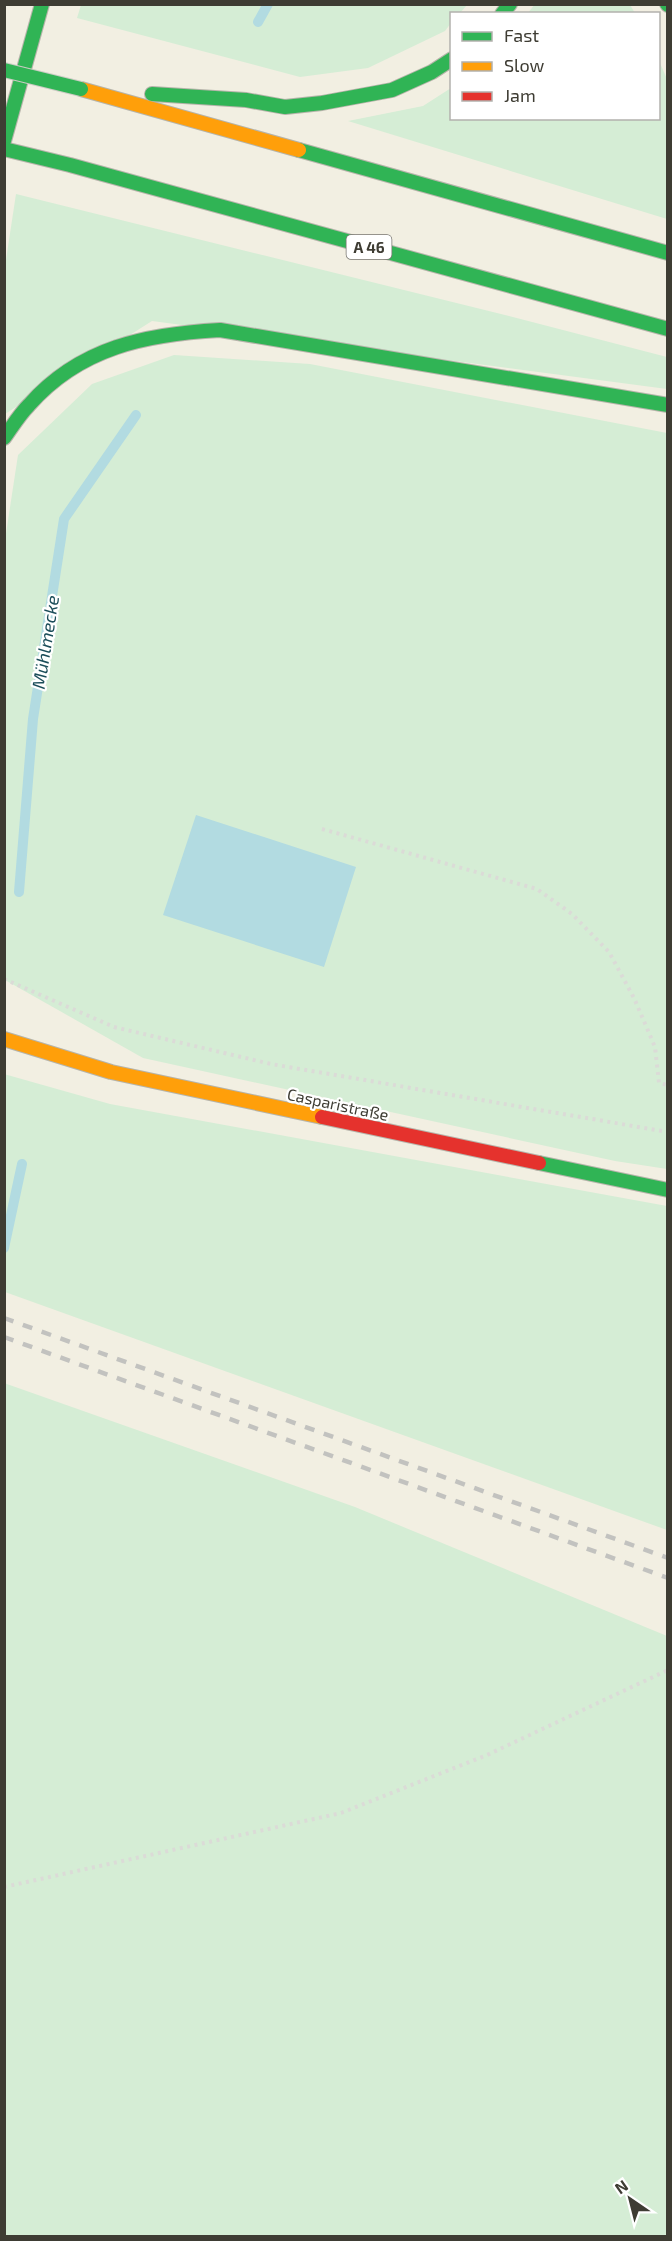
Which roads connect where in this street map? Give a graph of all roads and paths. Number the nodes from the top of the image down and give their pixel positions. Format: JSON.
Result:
{"nodes":[{"id":1,"x":42,"y":4,"type":"edge"},
{"id":2,"x":450,"y":60,"type":"edge"},
{"id":3,"x":4,"y":69,"type":"edge"},
{"id":4,"x":81,"y":89,"type":"junction"},
{"id":5,"x":4,"y":141,"type":"edge"},
{"id":6,"x":4,"y":149,"type":"edge"},
{"id":7,"x":668,"y":253,"type":"edge"},
{"id":8,"x":668,"y":329,"type":"edge"},
{"id":9,"x":668,"y":405,"type":"edge"},
{"id":10,"x":4,"y":438,"type":"edge"},
{"id":11,"x":322,"y":829,"type":"dead end"},
{"id":12,"x":4,"y":979,"type":"edge"},
{"id":13,"x":4,"y":1039,"type":"edge"},
{"id":14,"x":668,"y":1085,"type":"edge"},
{"id":15,"x":668,"y":1132,"type":"edge"},
{"id":16,"x":668,"y":1190,"type":"edge"},
{"id":17,"x":668,"y":1670,"type":"edge"},
{"id":18,"x":4,"y":1887,"type":"edge"}],
"edges":[{"from":1,"to":5,"type":"main road"},
{"from":2,"to":4,"type":"main road"},
{"from":3,"to":4,"type":"main road","bridge":true},
{"from":4,"to":7,"type":"main road"},
{"from":6,"to":8,"type":"main road","number":"A 46"},
{"from":9,"to":10,"type":"main road"},
{"from":11,"to":14,"type":"path"},
{"from":12,"to":15,"type":"path"},
{"from":13,"to":16,"type":"main road","name":"Casparistraße"},
{"from":17,"to":18,"type":"path"}]}
